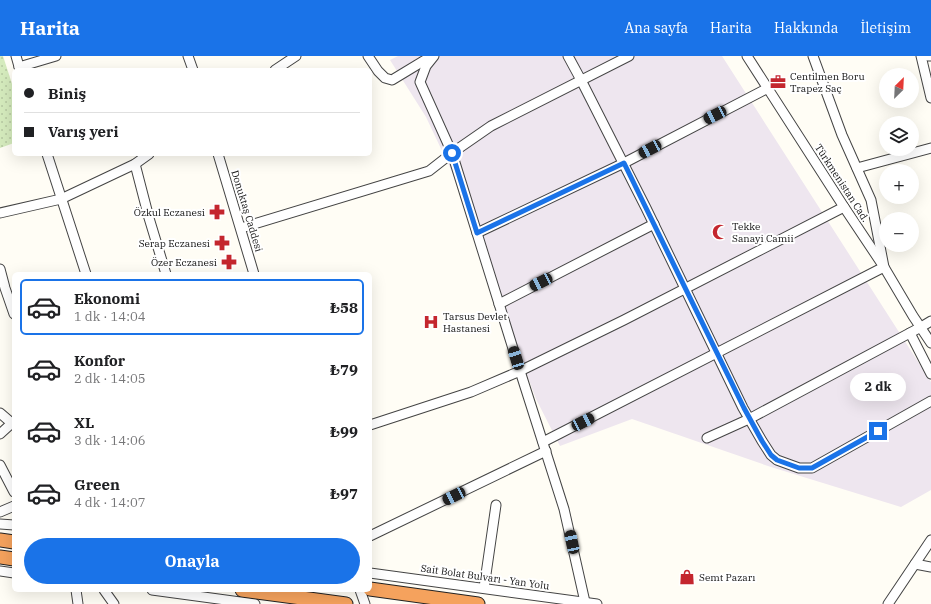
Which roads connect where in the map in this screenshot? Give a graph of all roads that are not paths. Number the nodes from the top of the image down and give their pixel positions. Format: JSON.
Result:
{"nodes":[{"id":1,"x":16,"y":56,"type":"edge"},
{"id":2,"x":56,"y":56,"type":"edge"},
{"id":3,"x":188,"y":56,"type":"edge"},
{"id":4,"x":296,"y":56,"type":"edge"},
{"id":5,"x":368,"y":56,"type":"edge"},
{"id":6,"x":433,"y":56,"type":"edge"},
{"id":7,"x":568,"y":56,"type":"edge"},
{"id":8,"x":629,"y":56,"type":"edge"},
{"id":9,"x":748,"y":56,"type":"edge"},
{"id":10,"x":813,"y":56,"type":"edge"},
{"id":11,"x":921,"y":56,"type":"edge"},
{"id":12,"x":20,"y":68,"type":"edge"},
{"id":13,"x":23,"y":68,"type":"edge"},
{"id":14,"x":192,"y":68,"type":"edge"},
{"id":15,"x":278,"y":68,"type":"edge"},
{"id":16,"x":582,"y":80,"type":"junction"},
{"id":17,"x":768,"y":88,"type":"junction"},
{"id":18,"x":931,"y":98,"type":"edge"},
{"id":19,"x":931,"y":148,"type":"edge"},
{"id":20,"x":452,"y":153,"type":"junction"},
{"id":21,"x":48,"y":156,"type":"edge"},
{"id":22,"x":146,"y":156,"type":"edge"},
{"id":23,"x":219,"y":156,"type":"edge"},
{"id":24,"x":624,"y":163,"type":"junction"},
{"id":25,"x":135,"y":164,"type":"junction"},
{"id":26,"x":857,"y":168,"type":"junction"},
{"id":27,"x":61,"y":199,"type":"junction"},
{"id":28,"x":844,"y":207,"type":"junction"},
{"id":29,"x":0,"y":213,"type":"edge"},
{"id":30,"x":654,"y":224,"type":"junction"},
{"id":31,"x":241,"y":228,"type":"junction"},
{"id":32,"x":477,"y":233,"type":"junction"},
{"id":33,"x":884,"y":267,"type":"junction"},
{"id":34,"x":0,"y":269,"type":"edge"},
{"id":35,"x":85,"y":272,"type":"edge"},
{"id":36,"x":165,"y":272,"type":"edge"},
{"id":37,"x":253,"y":272,"type":"edge"},
{"id":38,"x":2,"y":288,"type":"edge"},
{"id":39,"x":686,"y":289,"type":"junction"},
{"id":40,"x":499,"y":304,"type":"junction"},
{"id":41,"x":12,"y":310,"type":"edge"},
{"id":42,"x":931,"y":321,"type":"edge"},
{"id":43,"x":921,"y":327,"type":"junction"},
{"id":44,"x":910,"y":333,"type":"junction"},
{"id":45,"x":931,"y":343,"type":"edge"},
{"id":46,"x":717,"y":353,"type":"junction"},
{"id":47,"x":520,"y":371,"type":"junction"},
{"id":48,"x":931,"y":374,"type":"edge"},
{"id":49,"x":931,"y":401,"type":"edge"},
{"id":50,"x":0,"y":413,"type":"edge"},
{"id":51,"x":750,"y":418,"type":"junction"},
{"id":52,"x":12,"y":423,"type":"edge"},
{"id":53,"x":372,"y":424,"type":"edge"},
{"id":54,"x":12,"y":425,"type":"edge"},
{"id":55,"x":0,"y":434,"type":"edge"},
{"id":56,"x":706,"y":438,"type":"dead end"},
{"id":57,"x":543,"y":442,"type":"junction"},
{"id":58,"x":546,"y":451,"type":"junction"},
{"id":59,"x":0,"y":465,"type":"edge"},
{"id":60,"x":12,"y":488,"type":"edge"},
{"id":61,"x":496,"y":504,"type":"dead end"},
{"id":62,"x":12,"y":507,"type":"edge"},
{"id":63,"x":0,"y":512,"type":"edge"},
{"id":64,"x":0,"y":524,"type":"edge"},
{"id":65,"x":12,"y":526,"type":"edge"},
{"id":66,"x":372,"y":535,"type":"edge"},
{"id":67,"x":0,"y":540,"type":"edge"},
{"id":68,"x":931,"y":540,"type":"edge"},
{"id":69,"x":12,"y":542,"type":"edge"},
{"id":70,"x":0,"y":557,"type":"edge"},
{"id":71,"x":12,"y":559,"type":"edge"},
{"id":72,"x":915,"y":564,"type":"junction"},
{"id":73,"x":931,"y":567,"type":"edge"},
{"id":74,"x":0,"y":571,"type":"edge"},
{"id":75,"x":12,"y":572,"type":"edge"},
{"id":76,"x":372,"y":573,"type":"edge"},
{"id":77,"x":484,"y":588,"type":"junction"},
{"id":78,"x":372,"y":589,"type":"edge"},
{"id":79,"x":76,"y":592,"type":"edge"},
{"id":80,"x":105,"y":592,"type":"edge"},
{"id":81,"x":167,"y":592,"type":"edge"},
{"id":82,"x":257,"y":592,"type":"edge"},
{"id":83,"x":361,"y":592,"type":"edge"},
{"id":84,"x":585,"y":602,"type":"junction"},
{"id":85,"x":78,"y":604,"type":"edge"},
{"id":86,"x":114,"y":604,"type":"edge"},
{"id":87,"x":255,"y":604,"type":"edge"},
{"id":88,"x":346,"y":604,"type":"edge"},
{"id":89,"x":365,"y":604,"type":"edge"},
{"id":90,"x":478,"y":604,"type":"edge"},
{"id":91,"x":597,"y":604,"type":"edge"},
{"id":92,"x":888,"y":604,"type":"edge"}],
"edges":[{"from":1,"to":12,"type":"street"},
{"from":2,"to":13,"type":"street"},
{"from":3,"to":14,"type":"street"},
{"from":4,"to":15,"type":"street"},
{"from":5,"to":6,"type":"street"},
{"from":6,"to":20,"type":"street"},
{"from":7,"to":16,"type":"street"},
{"from":8,"to":16,"type":"street"},
{"from":9,"to":17,"type":"street","name":"Türkmenistan Cad."},
{"from":10,"to":26,"type":"street"},
{"from":11,"to":18,"type":"street"},
{"from":16,"to":20,"type":"street"},
{"from":16,"to":24,"type":"street"},
{"from":17,"to":24,"type":"street"},
{"from":17,"to":28,"type":"street","name":"Türkmenistan Cad."},
{"from":19,"to":26,"type":"street"},
{"from":20,"to":31,"type":"street"},
{"from":20,"to":32,"type":"street"},
{"from":21,"to":27,"type":"street"},
{"from":22,"to":25,"type":"street"},
{"from":23,"to":31,"type":"street","name":"Donuktaş Caddesi"},
{"from":24,"to":30,"type":"street"},
{"from":24,"to":32,"type":"street"},
{"from":25,"to":27,"type":"street"},
{"from":25,"to":36,"type":"street"},
{"from":26,"to":33,"type":"street"},
{"from":27,"to":29,"type":"street"},
{"from":27,"to":35,"type":"street"},
{"from":28,"to":33,"type":"street","name":"Türkmenistan Cad."},
{"from":28,"to":39,"type":"street"},
{"from":30,"to":39,"type":"street"},
{"from":30,"to":40,"type":"street"},
{"from":31,"to":37,"type":"street","name":"Donuktaş Caddesi"},
{"from":32,"to":40,"type":"street"},
{"from":33,"to":43,"type":"street","name":"Türkmenistan Cad."},
{"from":33,"to":46,"type":"street"},
{"from":34,"to":38,"type":"street"},
{"from":38,"to":41,"type":"street"},
{"from":39,"to":46,"type":"street"},
{"from":39,"to":47,"type":"street"},
{"from":40,"to":47,"type":"street"},
{"from":42,"to":43,"type":"street"},
{"from":43,"to":44,"type":"street"},
{"from":43,"to":45,"type":"street","name":"Türkmenistan Cad."},
{"from":44,"to":48,"type":"street"},
{"from":44,"to":51,"type":"street"},
{"from":46,"to":51,"type":"street"},
{"from":46,"to":57,"type":"street"},
{"from":47,"to":53,"type":"street"},
{"from":47,"to":57,"type":"street"},
{"from":49,"to":51,"type":"street"},
{"from":50,"to":52,"type":"street"},
{"from":51,"to":56,"type":"street"},
{"from":54,"to":55,"type":"street"},
{"from":57,"to":58,"type":"street"},
{"from":58,"to":66,"type":"street"},
{"from":58,"to":84,"type":"street"},
{"from":59,"to":60,"type":"street"},
{"from":61,"to":77,"type":"street"},
{"from":62,"to":63,"type":"street"},
{"from":64,"to":65,"type":"street"},
{"from":67,"to":69,"type":"highway"},
{"from":68,"to":72,"type":"street"},
{"from":70,"to":71,"type":"highway"},
{"from":72,"to":73,"type":"street"},
{"from":72,"to":92,"type":"street"},
{"from":74,"to":75,"type":"street"},
{"from":76,"to":77,"type":"street","name":"Sait Bolat Bulvarı - Yan Yolu"},
{"from":77,"to":84,"type":"street","name":"Sait Bolat Bulvarı - Yan Yolu"},
{"from":78,"to":90,"type":"highway"},
{"from":79,"to":85,"type":"street"},
{"from":80,"to":86,"type":"street"},
{"from":81,"to":87,"type":"street"},
{"from":82,"to":88,"type":"highway"},
{"from":83,"to":89,"type":"street"},
{"from":84,"to":91,"type":"street","name":"Sait Bolat Bulvarı - Yan Yolu"}]}
